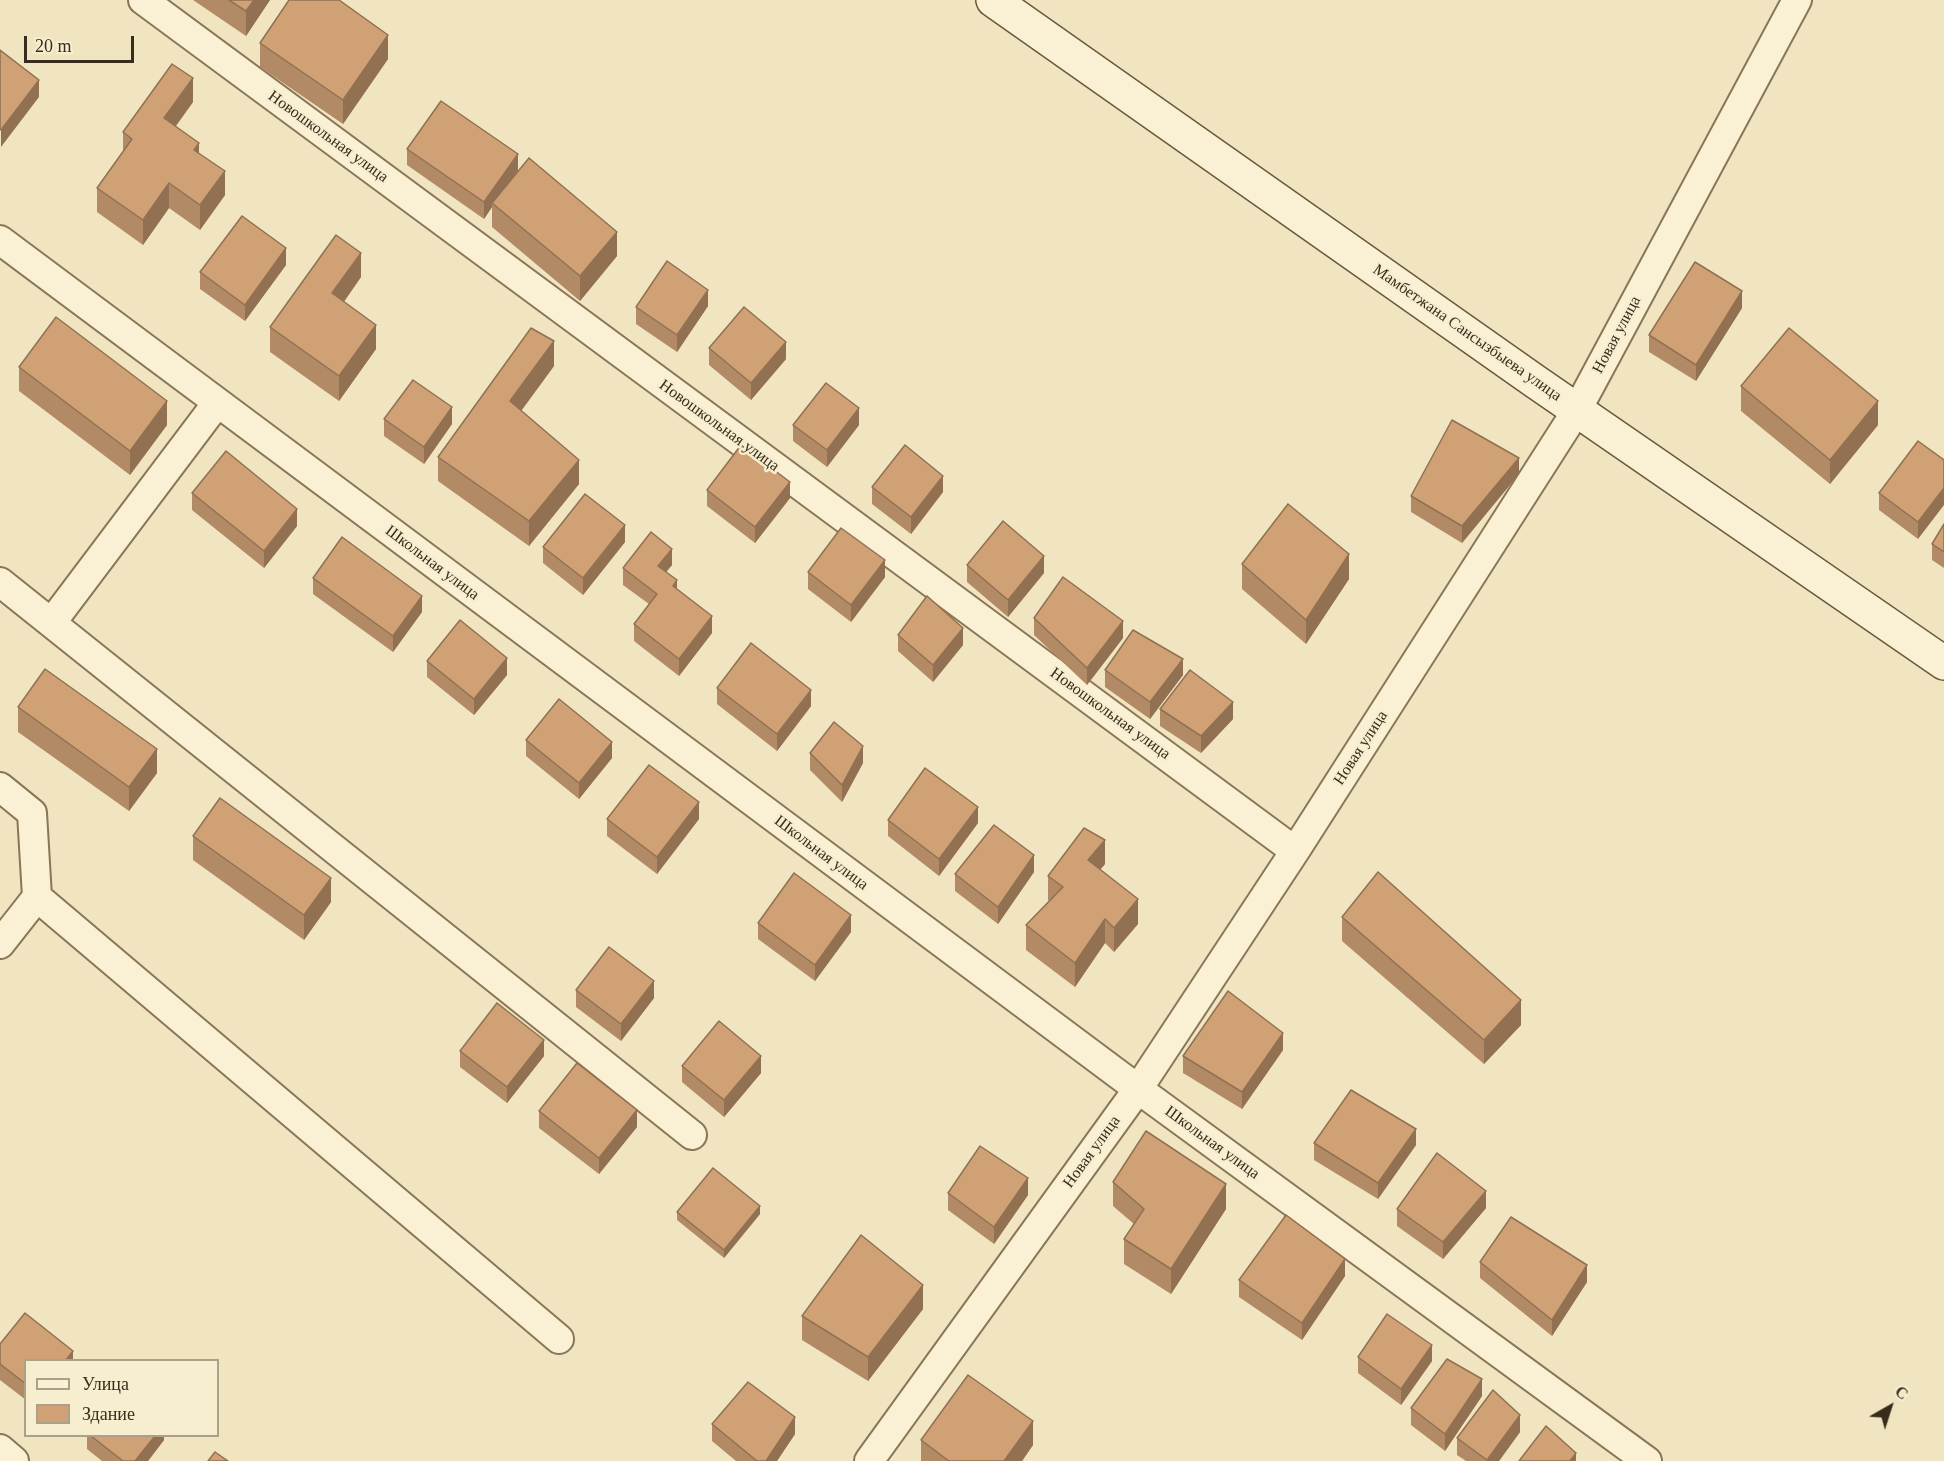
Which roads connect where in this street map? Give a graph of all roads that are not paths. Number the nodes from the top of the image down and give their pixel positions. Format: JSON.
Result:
{"nodes":[{"id":1,"x":143,"y":0,"type":"edge"},
{"id":2,"x":993,"y":0,"type":"edge"},
{"id":3,"x":1797,"y":0,"type":"edge"},
{"id":4,"x":0,"y":240,"type":"edge"},
{"id":5,"x":217,"y":403,"type":"junction"},
{"id":6,"x":1577,"y":410,"type":"junction"},
{"id":7,"x":0,"y":582,"type":"edge"},
{"id":8,"x":52,"y":622,"type":"junction"},
{"id":9,"x":1944,"y":663,"type":"edge"},
{"id":10,"x":0,"y":787,"type":"edge"},
{"id":11,"x":1295,"y":851,"type":"junction"},
{"id":12,"x":37,"y":897,"type":"junction"},
{"id":13,"x":0,"y":944,"type":"edge"},
{"id":14,"x":1137,"y":1089,"type":"junction"},
{"id":15,"x":692,"y":1135,"type":"dead end"},
{"id":16,"x":559,"y":1339,"type":"dead end"},
{"id":17,"x":0,"y":1449,"type":"edge"},
{"id":18,"x":14,"y":1461,"type":"edge"},
{"id":19,"x":869,"y":1461,"type":"edge"},
{"id":20,"x":1647,"y":1461,"type":"edge"}],
"edges":[{"from":1,"to":11,"type":"street","name":"Новошкольная улица"},
{"from":2,"to":6,"type":"main road","name":"Мамбетжана Сансызбыева улица"},
{"from":3,"to":6,"type":"street","name":"Новая улица"},
{"from":4,"to":5,"type":"street","name":"Школьная улица"},
{"from":5,"to":8,"type":"street"},
{"from":5,"to":14,"type":"street","name":"Школьная улица"},
{"from":6,"to":9,"type":"main road","name":"Мамбетжана Сансызбыева улица"},
{"from":6,"to":11,"type":"street","name":"Новая улица"},
{"from":7,"to":8,"type":"street"},
{"from":8,"to":15,"type":"street"},
{"from":10,"to":12,"type":"street"},
{"from":11,"to":14,"type":"street","name":"Новая улица"},
{"from":12,"to":13,"type":"street"},
{"from":12,"to":16,"type":"street"},
{"from":14,"to":19,"type":"street","name":"Новая улица"},
{"from":14,"to":20,"type":"street","name":"Школьная улица"},
{"from":17,"to":18,"type":"street"}]}
